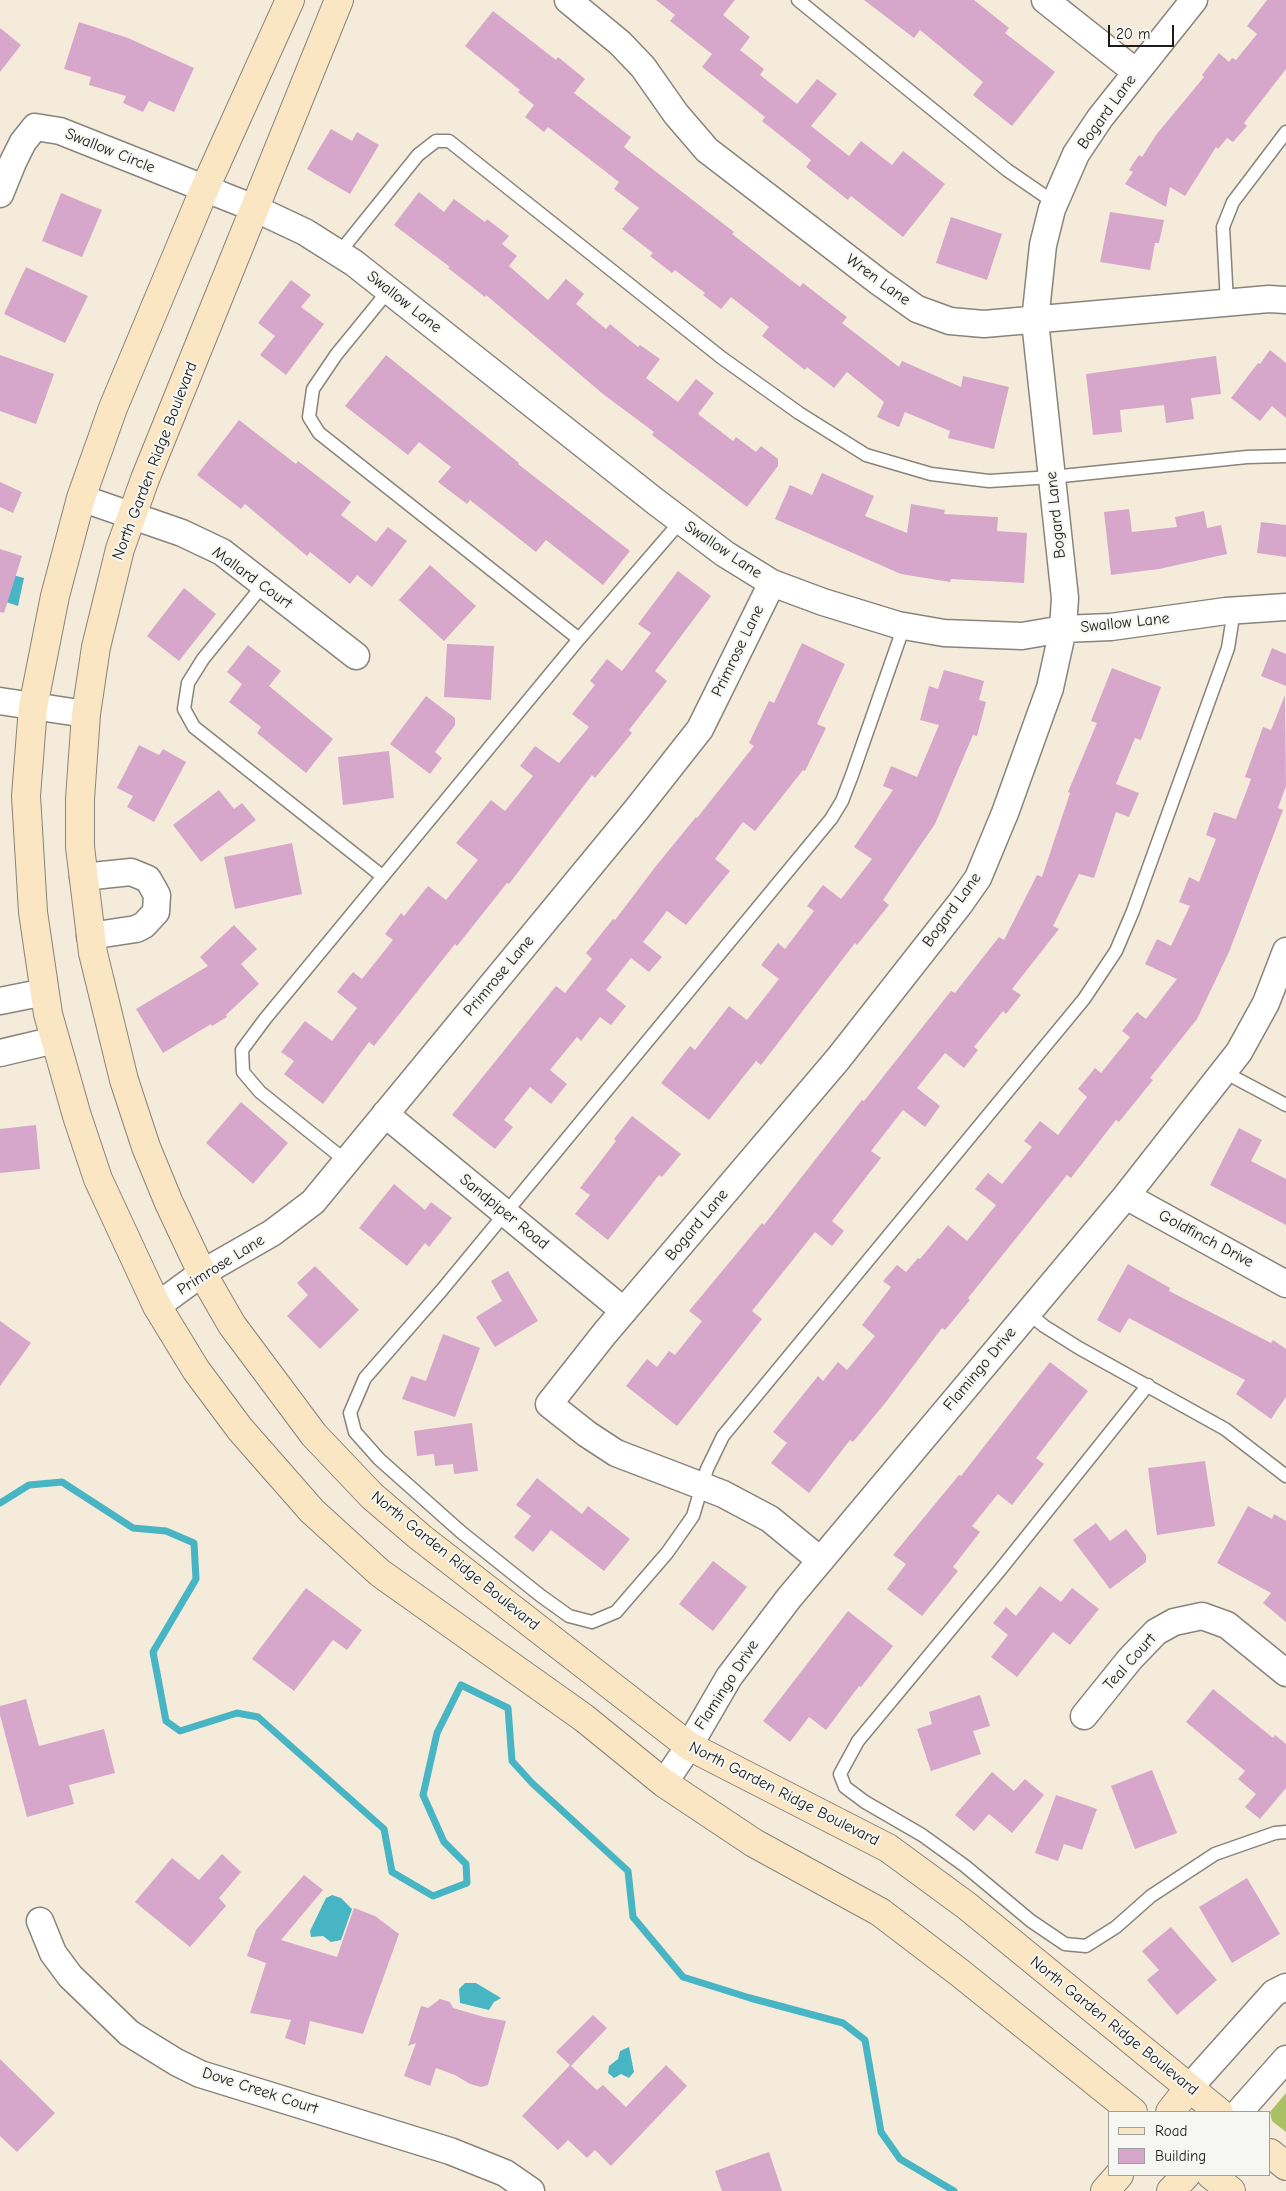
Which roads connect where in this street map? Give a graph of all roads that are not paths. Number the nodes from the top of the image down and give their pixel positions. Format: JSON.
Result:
{"nodes":[{"id":1,"x":290,"y":0,"type":"edge"},
{"id":2,"x":339,"y":0,"type":"edge"},
{"id":3,"x":568,"y":0,"type":"edge"},
{"id":4,"x":798,"y":0,"type":"edge"},
{"id":5,"x":1045,"y":0,"type":"edge"},
{"id":6,"x":1194,"y":0,"type":"edge"},
{"id":7,"x":1136,"y":72,"type":"junction"},
{"id":8,"x":1286,"y":132,"type":"edge"},
{"id":9,"x":205,"y":188,"type":"junction"},
{"id":10,"x":0,"y":194,"type":"edge"},
{"id":11,"x":1055,"y":203,"type":"junction"},
{"id":12,"x":254,"y":208,"type":"junction"},
{"id":13,"x":339,"y":253,"type":"junction"},
{"id":14,"x":389,"y":290,"type":"junction"},
{"id":15,"x":1286,"y":300,"type":"edge"},
{"id":16,"x":1228,"y":303,"type":"junction"},
{"id":17,"x":1035,"y":321,"type":"junction"},
{"id":18,"x":1286,"y":456,"type":"edge"},
{"id":19,"x":1052,"y":477,"type":"junction"},
{"id":20,"x":81,"y":498,"type":"junction"},
{"id":21,"x":132,"y":515,"type":"junction"},
{"id":22,"x":681,"y":521,"type":"junction"},
{"id":23,"x":772,"y":583,"type":"junction"},
{"id":24,"x":263,"y":584,"type":"junction"},
{"id":25,"x":1286,"y":607,"type":"edge"},
{"id":26,"x":1234,"y":610,"type":"junction"},
{"id":27,"x":904,"y":626,"type":"junction"},
{"id":28,"x":1063,"y":628,"type":"junction"},
{"id":29,"x":578,"y":639,"type":"junction"},
{"id":30,"x":356,"y":656,"type":"dead end"},
{"id":31,"x":0,"y":701,"type":"edge"},
{"id":32,"x":33,"y":708,"type":"junction"},
{"id":33,"x":86,"y":714,"type":"junction"},
{"id":34,"x":382,"y":876,"type":"junction"},
{"id":35,"x":83,"y":877,"type":"junction"},
{"id":36,"x":90,"y":936,"type":"junction"},
{"id":37,"x":1286,"y":951,"type":"edge"},
{"id":38,"x":45,"y":992,"type":"junction"},
{"id":39,"x":0,"y":1001,"type":"edge"},
{"id":40,"x":55,"y":1040,"type":"junction"},
{"id":41,"x":0,"y":1053,"type":"edge"},
{"id":42,"x":1224,"y":1072,"type":"junction"},
{"id":43,"x":1286,"y":1105,"type":"edge"},
{"id":44,"x":385,"y":1114,"type":"junction"},
{"id":45,"x":346,"y":1161,"type":"junction"},
{"id":46,"x":1126,"y":1196,"type":"junction"},
{"id":47,"x":504,"y":1212,"type":"junction"},
{"id":48,"x":202,"y":1273,"type":"junction"},
{"id":49,"x":1286,"y":1284,"type":"edge"},
{"id":50,"x":157,"y":1306,"type":"junction"},
{"id":51,"x":624,"y":1311,"type":"junction"},
{"id":52,"x":1028,"y":1312,"type":"junction"},
{"id":53,"x":1148,"y":1385,"type":"junction"},
{"id":54,"x":1286,"y":1476,"type":"edge"},
{"id":55,"x":701,"y":1485,"type":"junction"},
{"id":56,"x":820,"y":1560,"type":"junction"},
{"id":57,"x":1286,"y":1672,"type":"edge"},
{"id":58,"x":1084,"y":1716,"type":"dead end"},
{"id":59,"x":689,"y":1746,"type":"junction"},
{"id":60,"x":664,"y":1784,"type":"junction"},
{"id":61,"x":1286,"y":1832,"type":"edge"},
{"id":62,"x":40,"y":1920,"type":"dead end"},
{"id":63,"x":1286,"y":1987,"type":"edge"},
{"id":64,"x":1286,"y":2059,"type":"edge"},
{"id":65,"x":1189,"y":2088,"type":"junction"},
{"id":66,"x":1132,"y":2111,"type":"edge"},
{"id":67,"x":1171,"y":2111,"type":"edge"},
{"id":68,"x":1218,"y":2111,"type":"edge"},
{"id":69,"x":1241,"y":2111,"type":"edge"},
{"id":70,"x":1271,"y":2154,"type":"edge"},
{"id":71,"x":1286,"y":2166,"type":"edge"},
{"id":72,"x":1118,"y":2176,"type":"edge"},
{"id":73,"x":1185,"y":2176,"type":"edge"},
{"id":74,"x":1212,"y":2176,"type":"edge"},
{"id":75,"x":531,"y":2191,"type":"edge"},
{"id":76,"x":1106,"y":2191,"type":"edge"},
{"id":77,"x":1171,"y":2191,"type":"edge"},
{"id":78,"x":1231,"y":2191,"type":"edge"}],
"edges":[{"from":1,"to":9,"type":"main road"},
{"from":2,"to":12,"type":"main road","name":"North Garden Ridge Boulevard"},
{"from":3,"to":17,"type":"street","name":"Wren Lane"},
{"from":4,"to":11,"type":"lane"},
{"from":5,"to":7,"type":"street"},
{"from":6,"to":7,"type":"street","name":"Bogard Lane"},
{"from":7,"to":11,"type":"street","name":"Bogard Lane"},
{"from":8,"to":16,"type":"lane"},
{"from":9,"to":10,"type":"street","name":"Swallow Circle"},
{"from":9,"to":12,"type":"street","name":"Swallow Circle"},
{"from":9,"to":20,"type":"main road"},
{"from":11,"to":17,"type":"street","name":"Bogard Lane"},
{"from":12,"to":13,"type":"street","name":"Swallow Lane"},
{"from":12,"to":21,"type":"main road","name":"North Garden Ridge Boulevard"},
{"from":13,"to":14,"type":"street","name":"Swallow Lane"},
{"from":13,"to":19,"type":"lane"},
{"from":14,"to":22,"type":"street","name":"Swallow Lane"},
{"from":14,"to":29,"type":"lane"},
{"from":15,"to":16,"type":"street","name":"Wren Lane"},
{"from":16,"to":17,"type":"street","name":"Wren Lane"},
{"from":17,"to":19,"type":"street","name":"Bogard Lane"},
{"from":18,"to":19,"type":"lane"},
{"from":19,"to":28,"type":"street","name":"Bogard Lane"},
{"from":20,"to":21,"type":"street","name":"Mallard Court"},
{"from":20,"to":32,"type":"main road"},
{"from":21,"to":24,"type":"street","name":"Mallard Court"},
{"from":21,"to":33,"type":"main road","name":"North Garden Ridge Boulevard"},
{"from":22,"to":23,"type":"street","name":"Swallow Lane"},
{"from":22,"to":29,"type":"lane"},
{"from":23,"to":27,"type":"street","name":"Swallow Lane"},
{"from":23,"to":44,"type":"street","name":"Primrose Lane"},
{"from":24,"to":30,"type":"street","name":"Mallard Court"},
{"from":24,"to":34,"type":"lane"},
{"from":25,"to":26,"type":"street","name":"Swallow Lane"},
{"from":26,"to":28,"type":"street","name":"Swallow Lane"},
{"from":26,"to":55,"type":"lane"},
{"from":27,"to":28,"type":"street","name":"Swallow Lane"},
{"from":27,"to":47,"type":"lane"},
{"from":28,"to":51,"type":"street","name":"Bogard Lane"},
{"from":29,"to":34,"type":"lane"},
{"from":31,"to":32,"type":"street"},
{"from":32,"to":33,"type":"street"},
{"from":32,"to":38,"type":"main road"},
{"from":33,"to":35,"type":"main road","name":"North Garden Ridge Boulevard"},
{"from":34,"to":45,"type":"lane"},
{"from":35,"to":36,"type":"main road","name":"North Garden Ridge Boulevard"},
{"from":35,"to":36,"type":"street"},
{"from":36,"to":48,"type":"main road","name":"North Garden Ridge Boulevard"},
{"from":37,"to":42,"type":"street","name":"Flamingo Drive"},
{"from":38,"to":39,"type":"street"},
{"from":38,"to":40,"type":"main road"},
{"from":40,"to":41,"type":"street"},
{"from":40,"to":50,"type":"main road"},
{"from":42,"to":43,"type":"lane"},
{"from":42,"to":46,"type":"street","name":"Flamingo Drive"},
{"from":44,"to":45,"type":"street","name":"Primrose Lane"},
{"from":44,"to":47,"type":"street","name":"Sandpiper Road"},
{"from":45,"to":48,"type":"street","name":"Primrose Lane"},
{"from":46,"to":49,"type":"street","name":"Goldfinch Drive"},
{"from":46,"to":52,"type":"street","name":"Flamingo Drive"},
{"from":47,"to":51,"type":"street","name":"Sandpiper Road"},
{"from":47,"to":55,"type":"lane"},
{"from":48,"to":50,"type":"street","name":"Primrose Lane"},
{"from":48,"to":59,"type":"main road","name":"North Garden Ridge Boulevard"},
{"from":50,"to":60,"type":"main road"},
{"from":51,"to":55,"type":"street","name":"Bogard Lane"},
{"from":52,"to":53,"type":"lane"},
{"from":52,"to":56,"type":"street","name":"Flamingo Drive"},
{"from":53,"to":54,"type":"lane"},
{"from":53,"to":61,"type":"lane"},
{"from":55,"to":56,"type":"street","name":"Bogard Lane"},
{"from":56,"to":59,"type":"street","name":"Flamingo Drive"},
{"from":57,"to":58,"type":"street","name":"Teal Court"},
{"from":59,"to":60,"type":"street","name":"Flamingo Drive"},
{"from":59,"to":65,"type":"main road","name":"North Garden Ridge Boulevard"},
{"from":60,"to":66,"type":"main road"},
{"from":62,"to":75,"type":"street","name":"Dove Creek Court"},
{"from":63,"to":65,"type":"street"},
{"from":64,"to":69,"type":"street"},
{"from":65,"to":67,"type":"main road"},
{"from":65,"to":68,"type":"main road","name":"North Garden Ridge Boulevard"},
{"from":70,"to":71,"type":"main road"},
{"from":72,"to":76,"type":"main road"},
{"from":73,"to":77,"type":"main road"},
{"from":74,"to":78,"type":"main road"}]}
